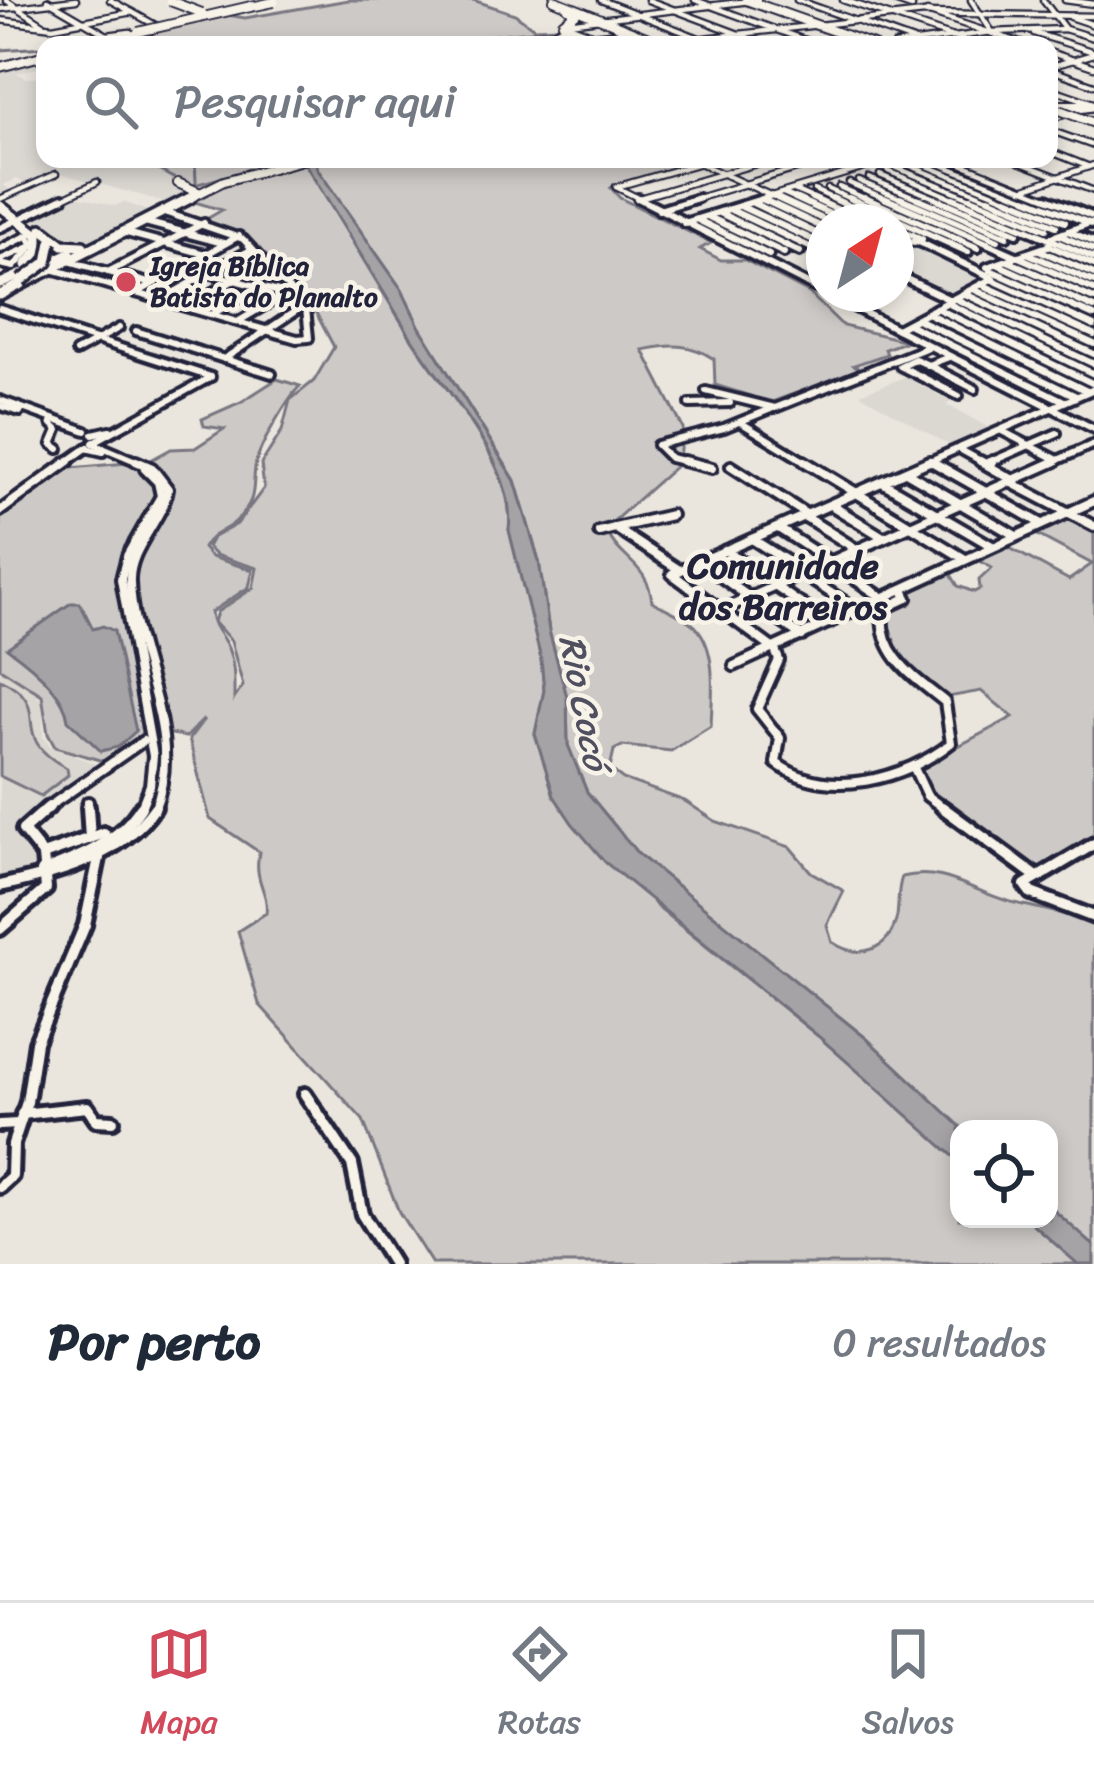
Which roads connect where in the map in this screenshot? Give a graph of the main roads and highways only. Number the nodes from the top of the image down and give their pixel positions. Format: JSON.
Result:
{"nodes":[{"id":1,"x":173,"y":0,"type":"edge"},
{"id":2,"x":276,"y":0,"type":"edge"},
{"id":3,"x":551,"y":0,"type":"edge"},
{"id":4,"x":748,"y":1,"type":"edge"},
{"id":5,"x":189,"y":5,"type":"junction"},
{"id":6,"x":247,"y":6,"type":"junction"},
{"id":7,"x":221,"y":11,"type":"junction"},
{"id":8,"x":235,"y":12,"type":"junction"},
{"id":9,"x":572,"y":20,"type":"junction"},
{"id":10,"x":178,"y":23,"type":"junction"},
{"id":11,"x":133,"y":33,"type":"junction"},
{"id":12,"x":120,"y":36,"type":"edge"},
{"id":13,"x":592,"y":36,"type":"edge"},
{"id":14,"x":643,"y":36,"type":"edge"},
{"id":15,"x":848,"y":36,"type":"edge"},
{"id":16,"x":36,"y":56,"type":"edge"},
{"id":17,"x":0,"y":65,"type":"edge"},
{"id":18,"x":1058,"y":106,"type":"edge"},
{"id":19,"x":1094,"y":106,"type":"edge"},
{"id":20,"x":1058,"y":109,"type":"edge"},
{"id":21,"x":1058,"y":110,"type":"edge"},
{"id":22,"x":1094,"y":123,"type":"edge"},
{"id":23,"x":267,"y":168,"type":"edge"},
{"id":24,"x":267,"y":168,"type":"edge"},
{"id":25,"x":224,"y":182,"type":"junction"},
{"id":26,"x":181,"y":184,"type":"dead end"},
{"id":27,"x":197,"y":191,"type":"junction"},
{"id":28,"x":0,"y":202,"type":"edge"},
{"id":29,"x":176,"y":205,"type":"junction"},
{"id":30,"x":141,"y":221,"type":"junction"},
{"id":31,"x":125,"y":230,"type":"junction"},
{"id":32,"x":35,"y":232,"type":"junction"},
{"id":33,"x":95,"y":242,"type":"junction"},
{"id":34,"x":0,"y":289,"type":"edge"}],
"edges":[{"from":1,"to":2,"type":"main road","bridge":true},
{"from":1,"to":5,"type":"main road"},
{"from":1,"to":10,"type":"main road"},
{"from":2,"to":6,"type":"main road"},
{"from":2,"to":8,"type":"main road"},
{"from":3,"to":9,"type":"main road"},
{"from":4,"to":15,"type":"main road"},
{"from":5,"to":7,"type":"main road"},
{"from":5,"to":10,"type":"main road"},
{"from":6,"to":7,"type":"main road"},
{"from":6,"to":11,"type":"main road","bridge":true},
{"from":7,"to":8,"type":"main road"},
{"from":8,"to":11,"type":"main road"},
{"from":9,"to":13,"type":"main road"},
{"from":9,"to":14,"type":"main road"},
{"from":10,"to":11,"type":"main road"},
{"from":10,"to":11,"type":"main road"},
{"from":11,"to":12,"type":"main road"},
{"from":16,"to":17,"type":"main road"},
{"from":18,"to":19,"type":"main road"},
{"from":20,"to":22,"type":"main road","bridge":true},
{"from":21,"to":22,"type":"main road"},
{"from":23,"to":25,"type":"main road"},
{"from":24,"to":27,"type":"main road"},
{"from":25,"to":27,"type":"main road"},
{"from":25,"to":29,"type":"main road"},
{"from":26,"to":27,"type":"main road"},
{"from":27,"to":29,"type":"main road"},
{"from":27,"to":30,"type":"main road"},
{"from":28,"to":32,"type":"main road"},
{"from":29,"to":30,"type":"main road"},
{"from":30,"to":31,"type":"main road"},
{"from":31,"to":33,"type":"main road"},
{"from":31,"to":34,"type":"main road"},
{"from":32,"to":33,"type":"main road"},
{"from":32,"to":34,"type":"main road"},
{"from":32,"to":34,"type":"main road","bridge":true},
{"from":33,"to":34,"type":"main road"}]}
